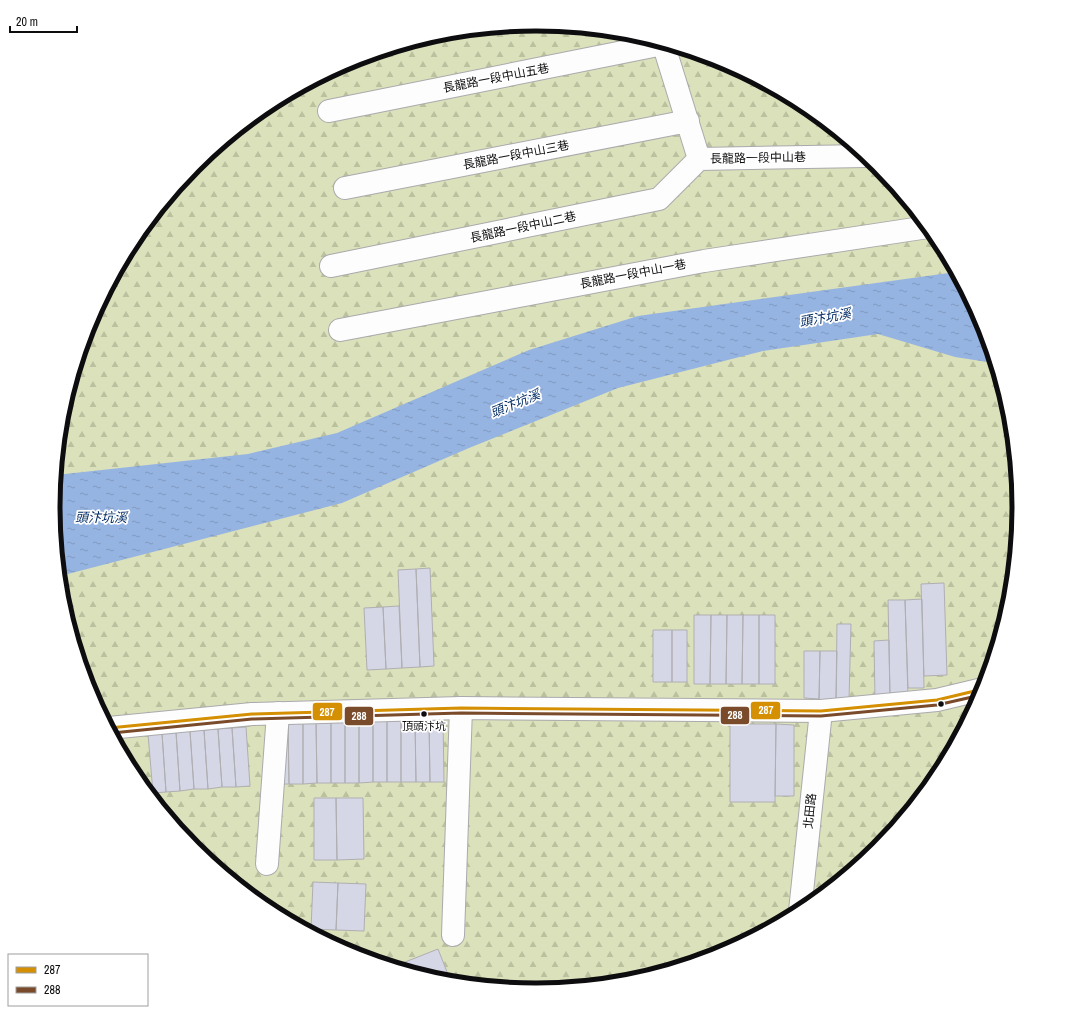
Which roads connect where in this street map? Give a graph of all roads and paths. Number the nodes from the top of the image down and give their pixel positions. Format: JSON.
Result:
{"nodes":[{"id":1,"x":652,"y":45,"type":"edge"},
{"id":2,"x":665,"y":49,"type":"edge"},
{"id":3,"x":329,"y":111,"type":"dead end"},
{"id":4,"x":688,"y":121,"type":"junction"},
{"id":5,"x":858,"y":156,"type":"edge"},
{"id":6,"x":700,"y":159,"type":"junction"},
{"id":7,"x":345,"y":188,"type":"dead end"},
{"id":8,"x":922,"y":228,"type":"edge"},
{"id":9,"x":331,"y":266,"type":"dead end"},
{"id":10,"x":340,"y":330,"type":"dead end"},
{"id":11,"x":975,"y":691,"type":"edge"},
{"id":12,"x":461,"y":708,"type":"junction"},
{"id":13,"x":820,"y":711,"type":"junction"},
{"id":14,"x":278,"y":713,"type":"junction"},
{"id":15,"x":114,"y":727,"type":"edge"},
{"id":16,"x":267,"y":864,"type":"dead end"},
{"id":17,"x":801,"y":902,"type":"edge"},
{"id":18,"x":453,"y":936,"type":"dead end"}],
"edges":[{"from":1,"to":3,"type":"main road","name":"長龍路一段中山五巷"},
{"from":2,"to":4,"type":"main road","name":"長龍路一段中山巷"},
{"from":4,"to":6,"type":"main road","name":"長龍路一段中山巷"},
{"from":4,"to":7,"type":"main road","name":"長龍路一段中山三巷"},
{"from":5,"to":6,"type":"main road","name":"長龍路一段中山巷"},
{"from":6,"to":9,"type":"main road","name":"長龍路一段中山二巷"},
{"from":8,"to":10,"type":"main road","name":"長龍路一段中山一巷"},
{"from":11,"to":13,"type":"main road"},
{"from":12,"to":13,"type":"main road"},
{"from":12,"to":14,"type":"main road"},
{"from":12,"to":18,"type":"main road"},
{"from":13,"to":17,"type":"main road","name":"北田路"},
{"from":14,"to":15,"type":"main road"},
{"from":14,"to":16,"type":"main road"}]}
